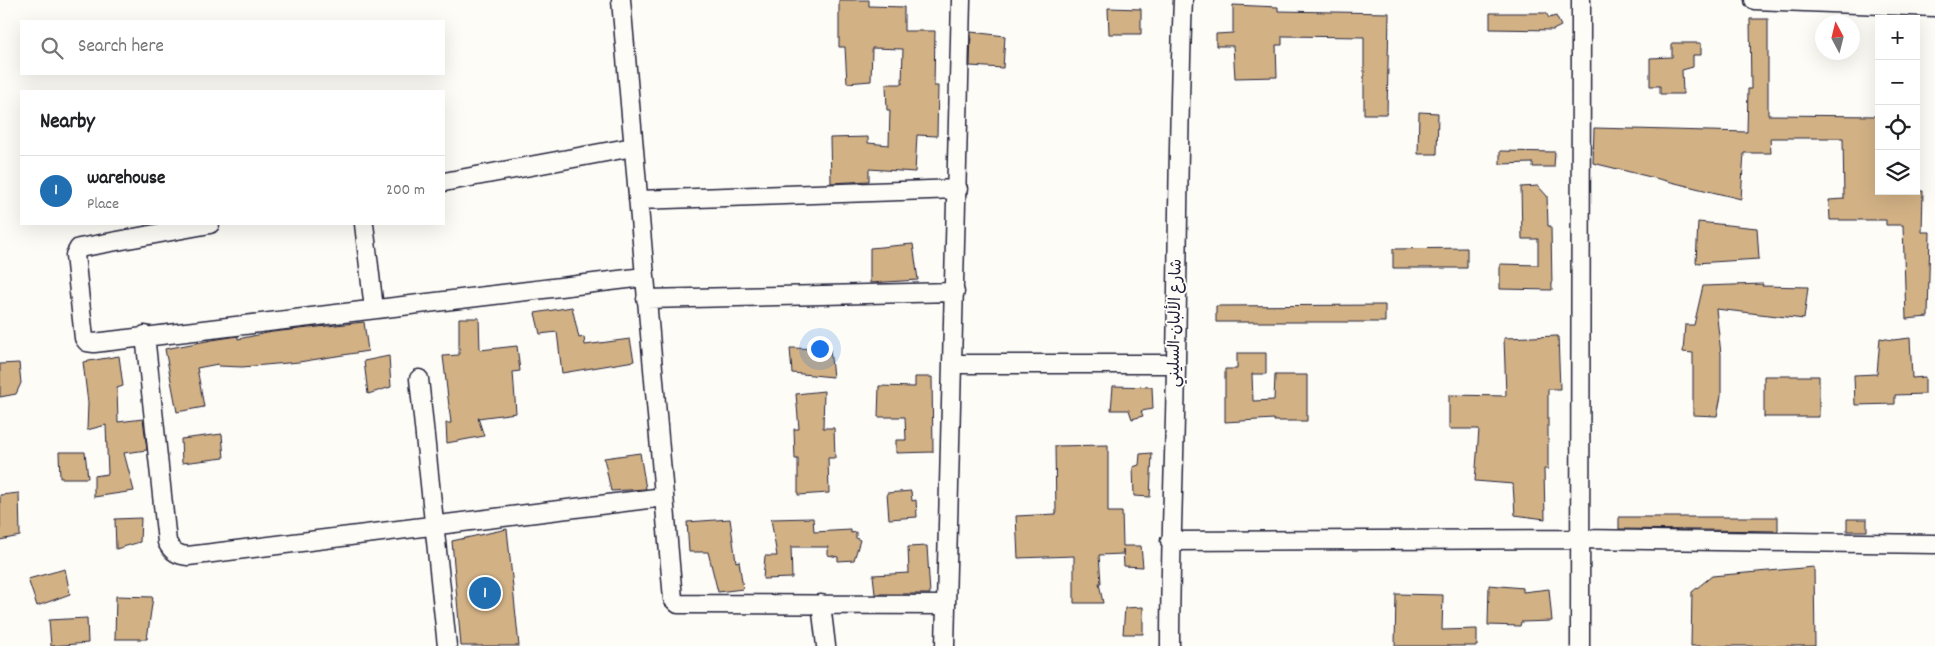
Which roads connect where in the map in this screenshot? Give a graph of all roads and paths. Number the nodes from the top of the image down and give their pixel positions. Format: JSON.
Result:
{"nodes":[{"id":1,"x":620,"y":0,"type":"edge"},
{"id":2,"x":961,"y":0,"type":"edge"},
{"id":3,"x":1183,"y":0,"type":"edge"},
{"id":4,"x":1581,"y":0,"type":"edge"},
{"id":5,"x":1754,"y":0,"type":"edge"},
{"id":6,"x":1935,"y":7,"type":"edge"},
{"id":7,"x":633,"y":148,"type":"junction"},
{"id":8,"x":445,"y":182,"type":"edge"},
{"id":9,"x":958,"y":188,"type":"junction"},
{"id":10,"x":638,"y":200,"type":"junction"},
{"id":11,"x":204,"y":225,"type":"edge"},
{"id":12,"x":364,"y":225,"type":"edge"},
{"id":13,"x":644,"y":277,"type":"junction"},
{"id":14,"x":955,"y":292,"type":"junction"},
{"id":15,"x":646,"y":299,"type":"junction"},
{"id":16,"x":374,"y":309,"type":"junction"},
{"id":17,"x":146,"y":336,"type":"junction"},
{"id":18,"x":953,"y":364,"type":"junction"},
{"id":19,"x":1176,"y":364,"type":"junction"},
{"id":20,"x":419,"y":379,"type":"dead end"},
{"id":21,"x":664,"y":497,"type":"junction"},
{"id":22,"x":435,"y":527,"type":"junction"},
{"id":23,"x":1582,"y":539,"type":"junction"},
{"id":24,"x":1170,"y":541,"type":"junction"},
{"id":25,"x":1935,"y":544,"type":"edge"},
{"id":26,"x":821,"y":604,"type":"junction"},
{"id":27,"x":945,"y":605,"type":"junction"},
{"id":28,"x":447,"y":646,"type":"edge"},
{"id":29,"x":826,"y":646,"type":"edge"},
{"id":30,"x":945,"y":646,"type":"edge"},
{"id":31,"x":1170,"y":646,"type":"edge"},
{"id":32,"x":1580,"y":646,"type":"edge"}],
"edges":[{"from":1,"to":7,"type":"street"},
{"from":2,"to":9,"type":"street"},
{"from":3,"to":19,"type":"street","name":"شارع الألبان-السليني"},
{"from":4,"to":23,"type":"street"},
{"from":5,"to":6,"type":"street"},
{"from":7,"to":8,"type":"street"},
{"from":7,"to":10,"type":"street"},
{"from":9,"to":10,"type":"street"},
{"from":9,"to":14,"type":"street"},
{"from":10,"to":13,"type":"street"},
{"from":11,"to":17,"type":"street"},
{"from":12,"to":16,"type":"street"},
{"from":13,"to":15,"type":"street"},
{"from":13,"to":16,"type":"street"},
{"from":14,"to":15,"type":"street"},
{"from":14,"to":18,"type":"street"},
{"from":15,"to":21,"type":"street"},
{"from":16,"to":17,"type":"street"},
{"from":17,"to":22,"type":"street"},
{"from":18,"to":19,"type":"street"},
{"from":18,"to":27,"type":"street"},
{"from":19,"to":24,"type":"street","name":"شارع الألبان-السليني"},
{"from":20,"to":22,"type":"street"},
{"from":21,"to":22,"type":"street"},
{"from":21,"to":26,"type":"street"},
{"from":22,"to":28,"type":"street"},
{"from":23,"to":24,"type":"street"},
{"from":23,"to":25,"type":"street"},
{"from":23,"to":32,"type":"street"},
{"from":24,"to":31,"type":"street","name":"شارع الألبان-السليني"},
{"from":26,"to":27,"type":"street"},
{"from":26,"to":29,"type":"street"},
{"from":27,"to":30,"type":"street"}]}
